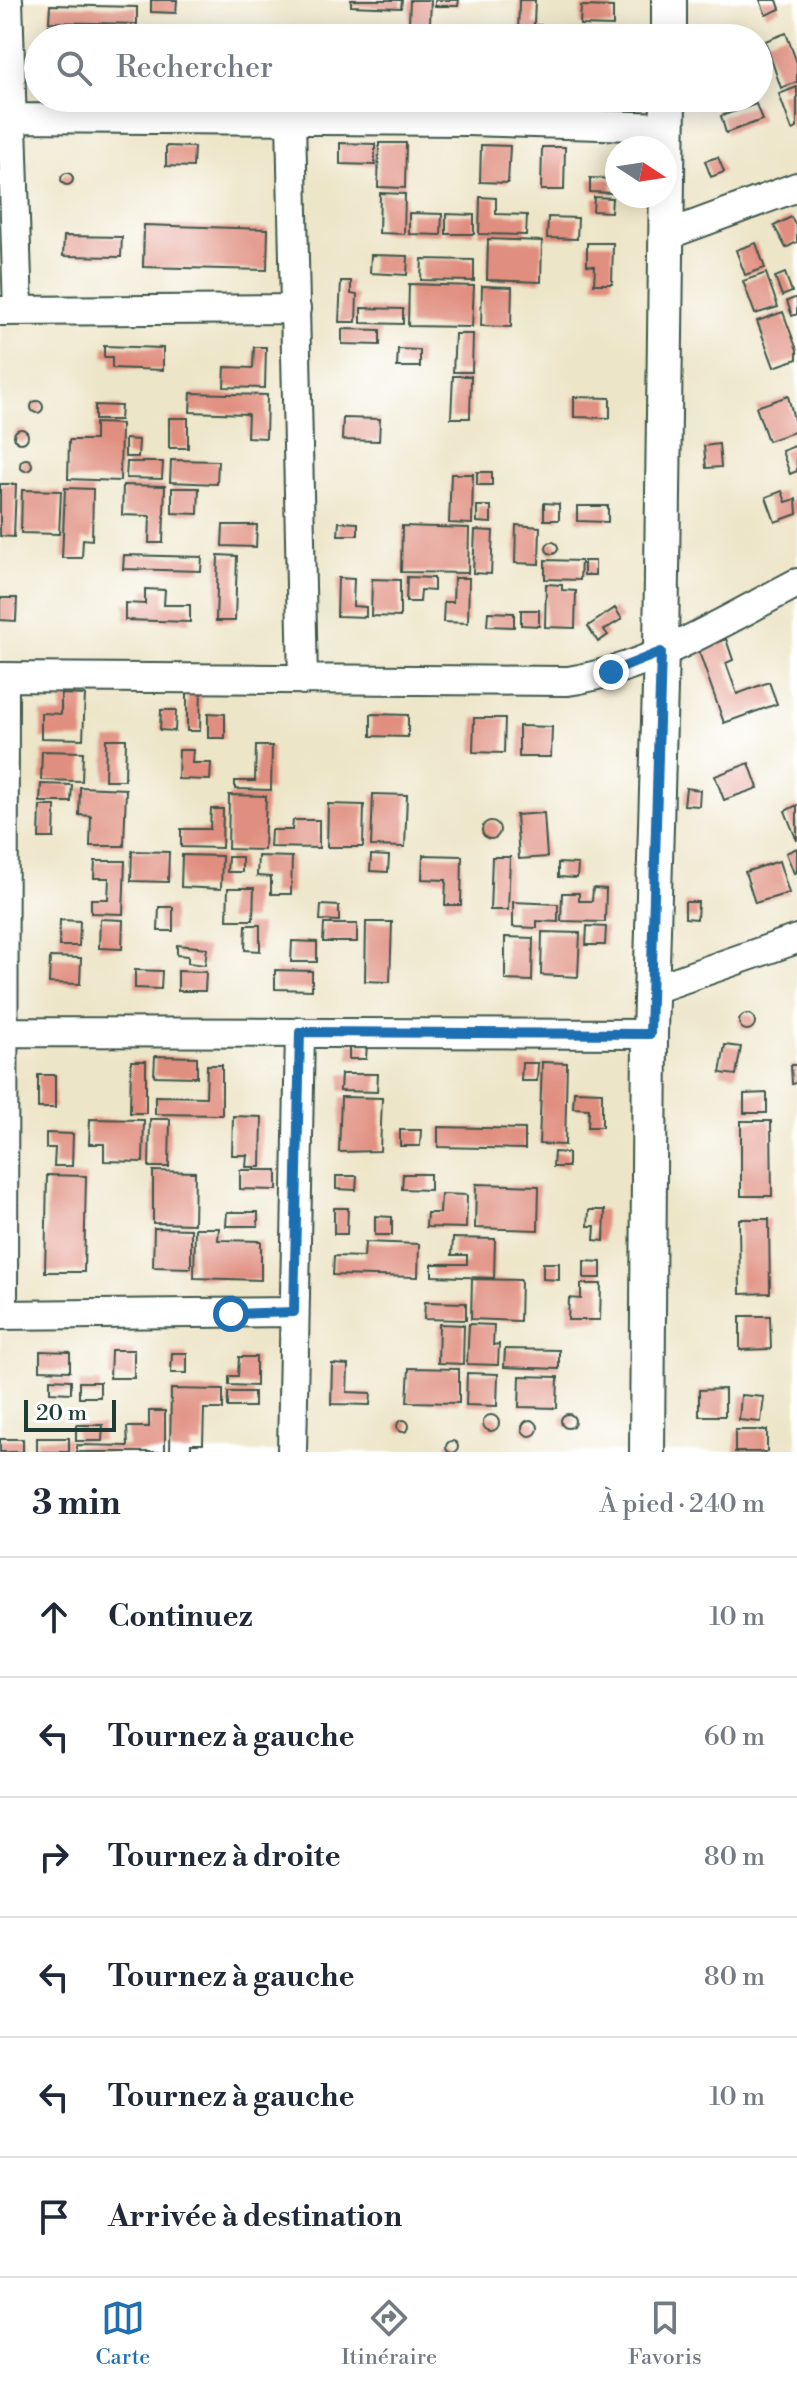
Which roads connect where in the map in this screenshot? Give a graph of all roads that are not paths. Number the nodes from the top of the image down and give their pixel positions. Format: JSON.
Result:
{"nodes":[{"id":1,"x":8,"y":0,"type":"edge"},
{"id":2,"x":669,"y":0,"type":"edge"},
{"id":3,"x":669,"y":24,"type":"edge"},
{"id":4,"x":668,"y":113,"type":"edge"},
{"id":5,"x":11,"y":118,"type":"junction"},
{"id":6,"x":291,"y":119,"type":"junction"},
{"id":7,"x":797,"y":187,"type":"edge"},
{"id":8,"x":667,"y":235,"type":"junction"},
{"id":9,"x":296,"y":309,"type":"junction"},
{"id":10,"x":9,"y":311,"type":"edge"},
{"id":11,"x":797,"y":583,"type":"edge"},
{"id":12,"x":661,"y":652,"type":"junction"},
{"id":13,"x":2,"y":677,"type":"edge"},
{"id":14,"x":303,"y":680,"type":"junction"},
{"id":15,"x":797,"y":939,"type":"edge"},
{"id":16,"x":651,"y":990,"type":"junction"},
{"id":17,"x":2,"y":1032,"type":"edge"},
{"id":18,"x":300,"y":1032,"type":"junction"},
{"id":19,"x":650,"y":1034,"type":"junction"},
{"id":20,"x":294,"y":1312,"type":"junction"},
{"id":21,"x":1,"y":1315,"type":"edge"},
{"id":22,"x":292,"y":1452,"type":"edge"},
{"id":23,"x":647,"y":1452,"type":"edge"}],
"edges":[{"from":1,"to":5,"type":"street"},
{"from":2,"to":3,"type":"street"},
{"from":4,"to":6,"type":"street"},
{"from":4,"to":8,"type":"street"},
{"from":5,"to":6,"type":"street"},
{"from":5,"to":10,"type":"street"},
{"from":6,"to":9,"type":"street"},
{"from":7,"to":8,"type":"street"},
{"from":8,"to":12,"type":"street"},
{"from":9,"to":10,"type":"street"},
{"from":9,"to":14,"type":"street"},
{"from":11,"to":12,"type":"street"},
{"from":12,"to":14,"type":"street"},
{"from":12,"to":16,"type":"street"},
{"from":13,"to":14,"type":"street"},
{"from":13,"to":17,"type":"street"},
{"from":15,"to":16,"type":"street"},
{"from":16,"to":19,"type":"street"},
{"from":17,"to":18,"type":"street"},
{"from":17,"to":21,"type":"street"},
{"from":18,"to":19,"type":"street"},
{"from":18,"to":20,"type":"street"},
{"from":19,"to":23,"type":"street"},
{"from":20,"to":21,"type":"street"},
{"from":20,"to":22,"type":"street"}]}
